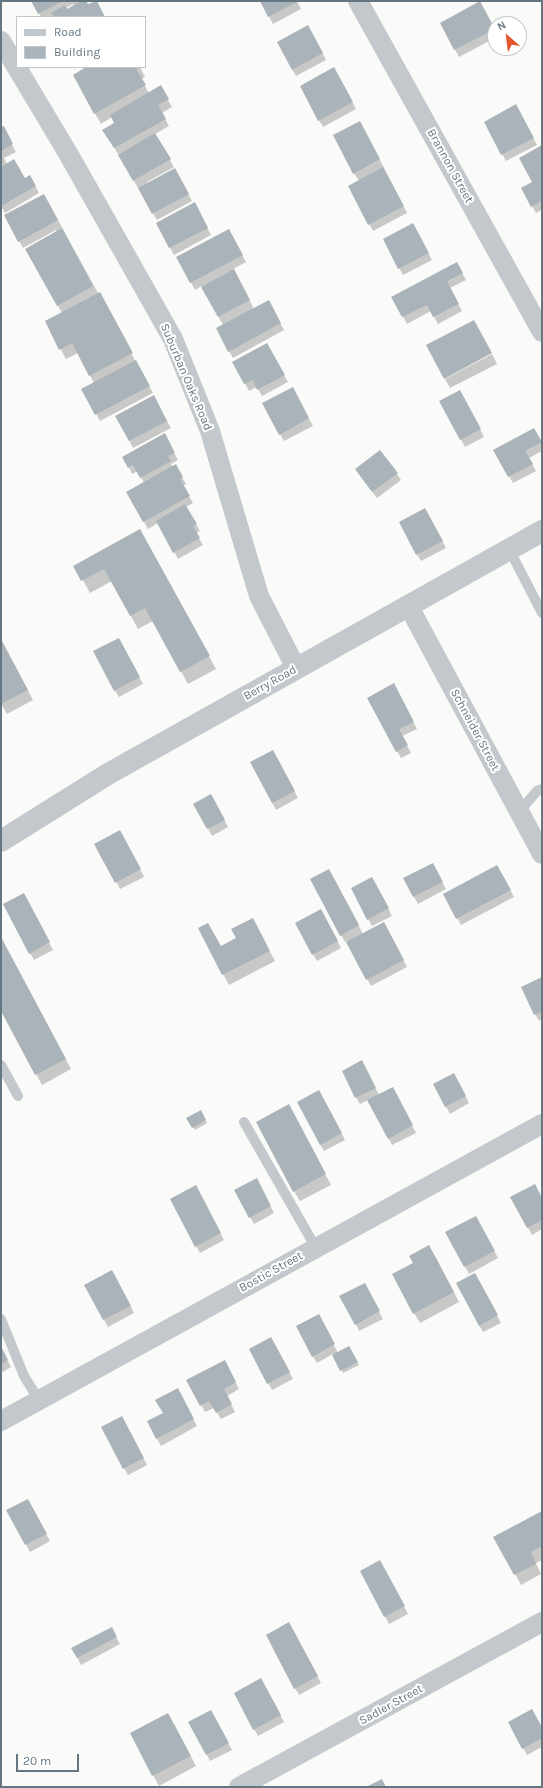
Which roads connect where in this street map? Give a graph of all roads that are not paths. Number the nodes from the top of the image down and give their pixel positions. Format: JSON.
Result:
{"nodes":[{"id":1,"x":358,"y":1,"type":"edge"},
{"id":2,"x":1,"y":41,"type":"edge"},
{"id":3,"x":16,"y":66,"type":"edge"},
{"id":4,"x":17,"y":68,"type":"edge"},
{"id":5,"x":542,"y":332,"type":"edge"},
{"id":6,"x":542,"y":531,"type":"edge"},
{"id":7,"x":509,"y":550,"type":"junction"},
{"id":8,"x":408,"y":605,"type":"junction"},
{"id":9,"x":542,"y":612,"type":"edge"},
{"id":10,"x":296,"y":668,"type":"junction"},
{"id":11,"x":542,"y":789,"type":"edge"},
{"id":12,"x":519,"y":812,"type":"junction"},
{"id":13,"x":1,"y":841,"type":"edge"},
{"id":14,"x":542,"y":854,"type":"edge"},
{"id":15,"x":1,"y":1065,"type":"edge"},
{"id":16,"x":18,"y":1096,"type":"dead end"},
{"id":17,"x":244,"y":1122,"type":"dead end"},
{"id":18,"x":542,"y":1124,"type":"edge"},
{"id":19,"x":316,"y":1248,"type":"junction"},
{"id":20,"x":1,"y":1319,"type":"edge"},
{"id":21,"x":39,"y":1400,"type":"junction"},
{"id":22,"x":1,"y":1421,"type":"edge"},
{"id":23,"x":542,"y":1622,"type":"edge"},
{"id":24,"x":239,"y":1787,"type":"edge"}],
"edges":[{"from":1,"to":5,"type":"street","name":"Brannon Street"},
{"from":2,"to":3,"type":"street","name":"Suburban Oaks Road"},
{"from":4,"to":10,"type":"street","name":"Suburban Oaks Road"},
{"from":6,"to":7,"type":"street","name":"Berry Road"},
{"from":7,"to":8,"type":"street","name":"Berry Road"},
{"from":7,"to":9,"type":"lane"},
{"from":8,"to":10,"type":"street","name":"Berry Road"},
{"from":8,"to":12,"type":"street","name":"Schneider Street"},
{"from":10,"to":13,"type":"street","name":"Berry Road"},
{"from":11,"to":12,"type":"lane"},
{"from":12,"to":14,"type":"street","name":"Schneider Street"},
{"from":15,"to":16,"type":"lane"},
{"from":17,"to":19,"type":"lane"},
{"from":18,"to":19,"type":"street","name":"Bostic Street"},
{"from":19,"to":21,"type":"street","name":"Bostic Street"},
{"from":20,"to":21,"type":"lane"},
{"from":21,"to":22,"type":"street","name":"Bostic Street"},
{"from":23,"to":24,"type":"street","name":"Sadler Street"}]}
